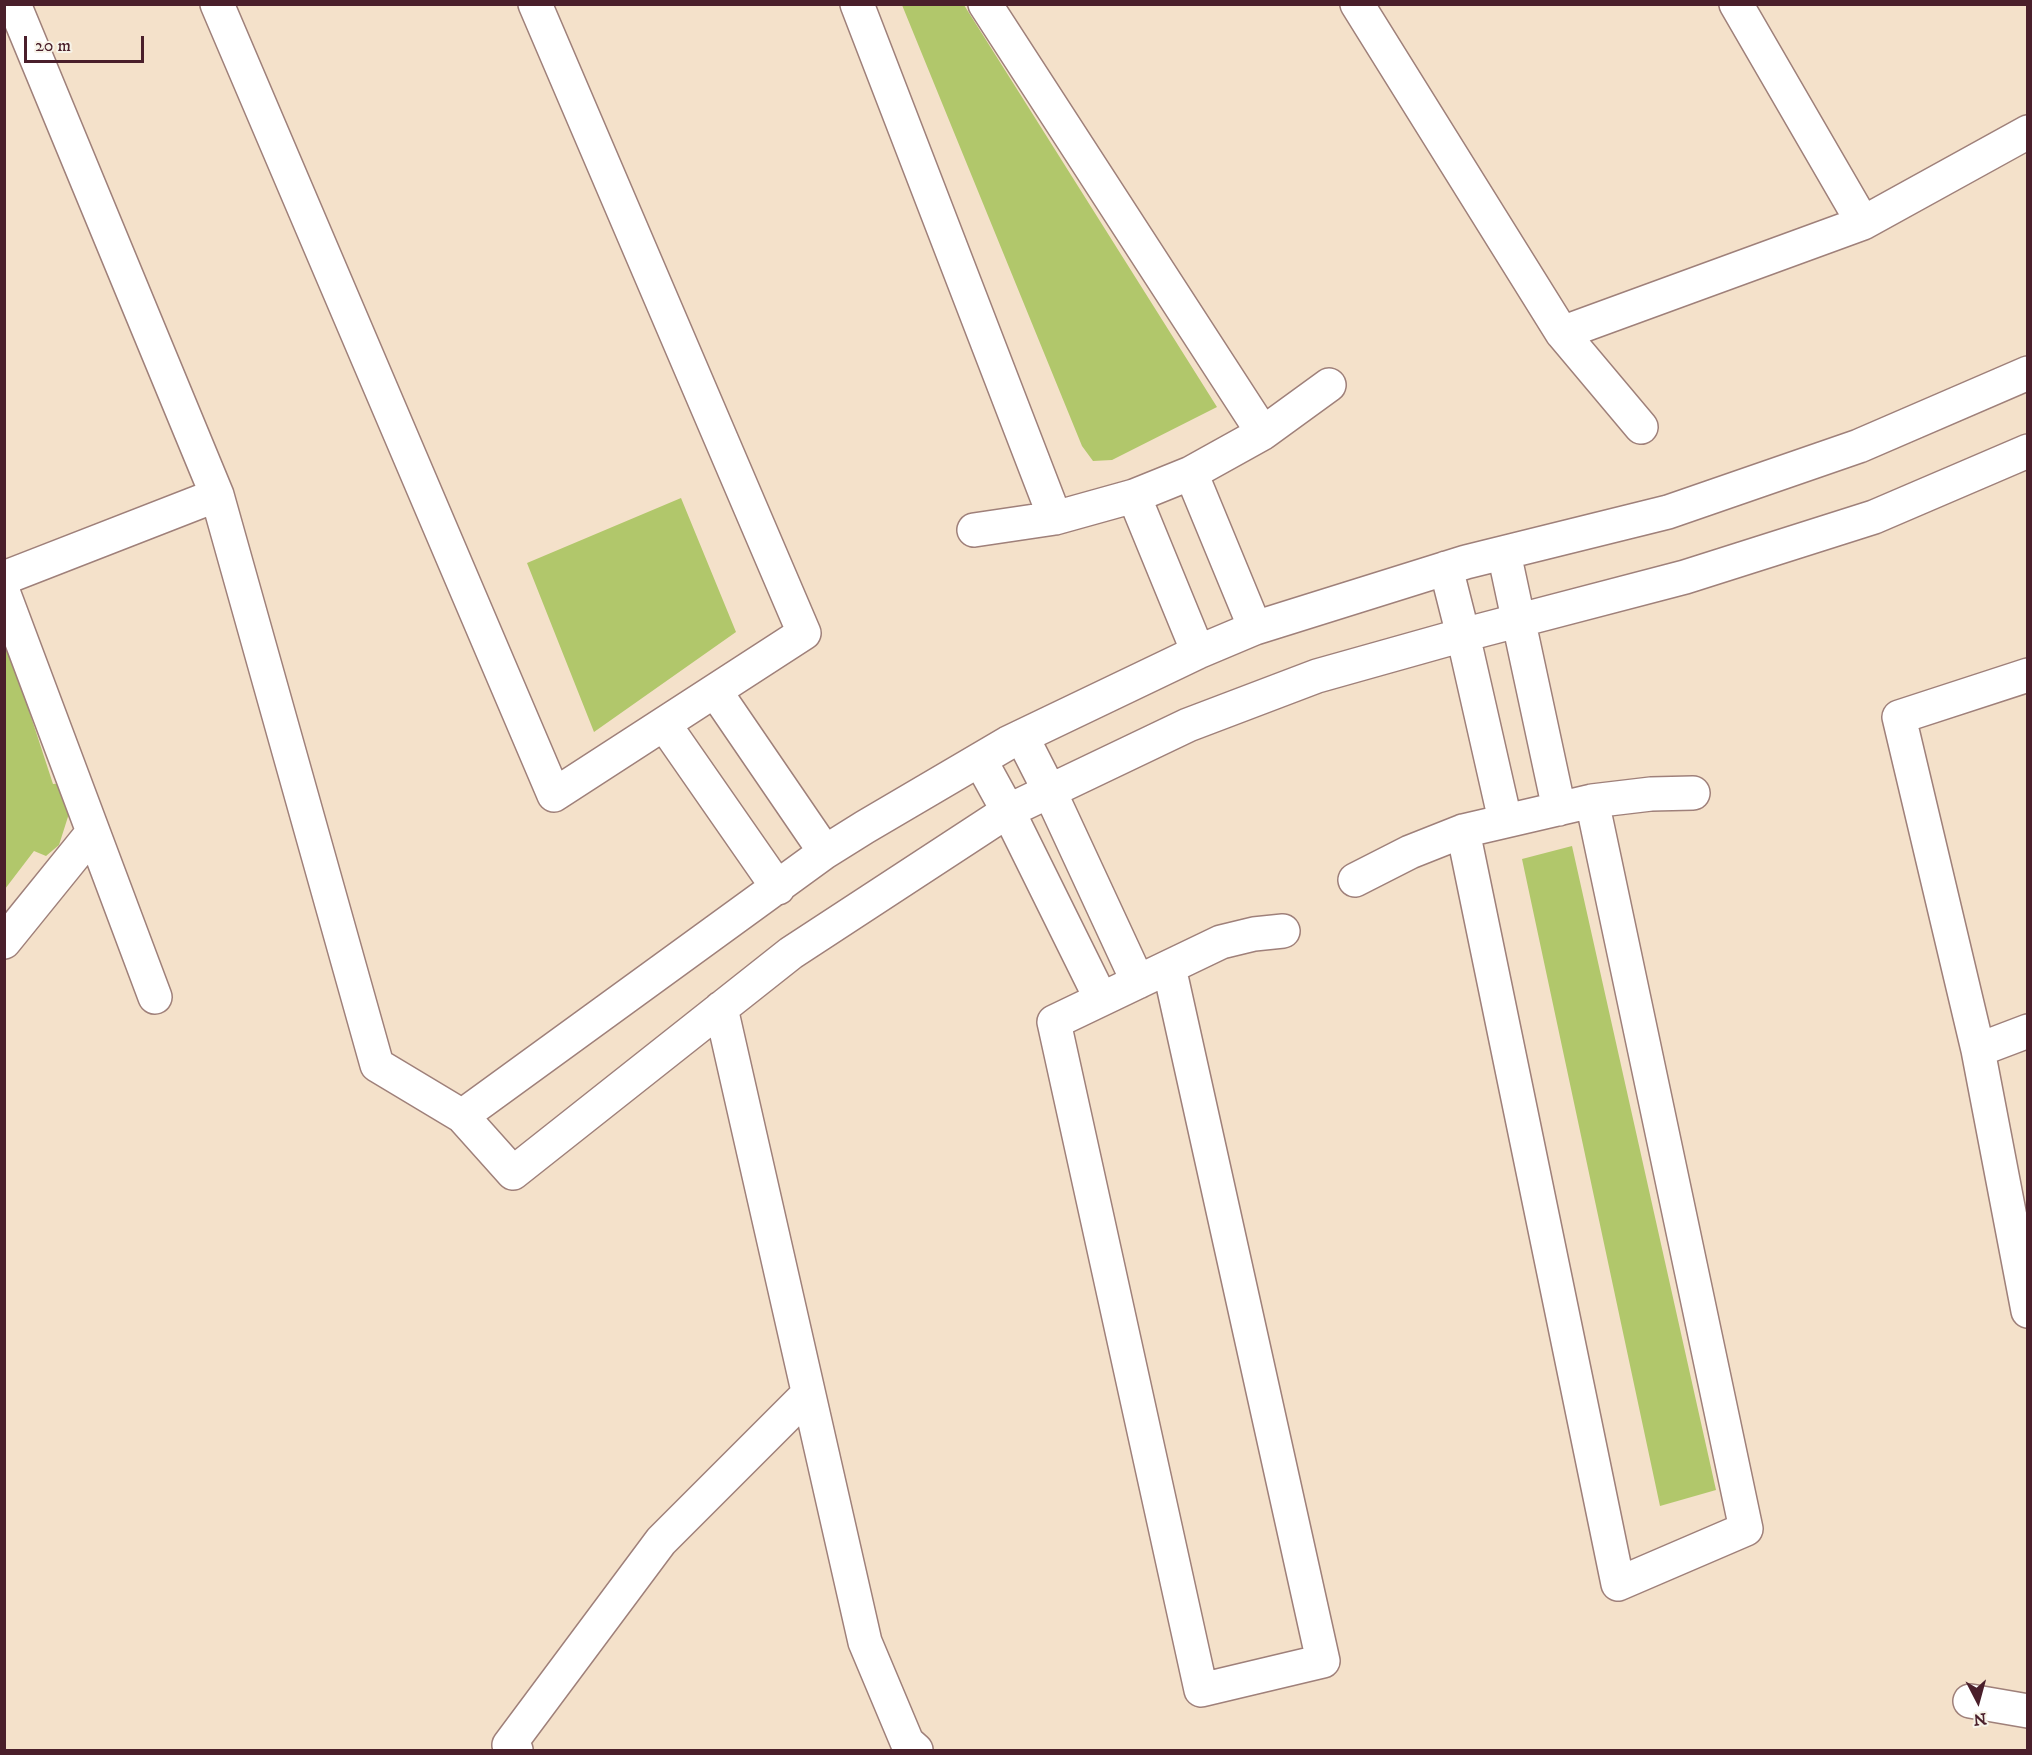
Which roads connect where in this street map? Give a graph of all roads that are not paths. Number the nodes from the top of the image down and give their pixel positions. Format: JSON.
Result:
{"nodes":[{"id":1,"x":14,"y":4,"type":"edge"},
{"id":2,"x":217,"y":4,"type":"edge"},
{"id":3,"x":535,"y":4,"type":"edge"},
{"id":4,"x":857,"y":4,"type":"edge"},
{"id":5,"x":985,"y":4,"type":"edge"},
{"id":6,"x":1357,"y":4,"type":"edge"},
{"id":7,"x":1736,"y":4,"type":"edge"},
{"id":8,"x":2028,"y":132,"type":"edge"},
{"id":9,"x":1863,"y":223,"type":"junction"},
{"id":10,"x":1562,"y":333,"type":"junction"},
{"id":11,"x":2028,"y":373,"type":"edge"},
{"id":12,"x":1329,"y":385,"type":"dead end"},
{"id":13,"x":1641,"y":427,"type":"dead end"},
{"id":14,"x":1263,"y":433,"type":"junction"},
{"id":15,"x":2028,"y":451,"type":"edge"},
{"id":16,"x":1191,"y":473,"type":"junction"},
{"id":17,"x":216,"y":495,"type":"junction"},
{"id":18,"x":1134,"y":496,"type":"junction"},
{"id":19,"x":1055,"y":518,"type":"junction"},
{"id":20,"x":974,"y":530,"type":"dead end"},
{"id":21,"x":1504,"y":553,"type":"junction"},
{"id":22,"x":1446,"y":568,"type":"junction"},
{"id":23,"x":4,"y":578,"type":"edge"},
{"id":24,"x":4,"y":594,"type":"edge"},
{"id":25,"x":1519,"y":620,"type":"junction"},
{"id":26,"x":1255,"y":628,"type":"junction"},
{"id":27,"x":1463,"y":634,"type":"junction"},
{"id":28,"x":1198,"y":652,"type":"junction"},
{"id":29,"x":2028,"y":675,"type":"edge"},
{"id":30,"x":716,"y":691,"type":"junction"},
{"id":31,"x":664,"y":724,"type":"junction"},
{"id":32,"x":1022,"y":737,"type":"junction"},
{"id":33,"x":980,"y":760,"type":"junction"},
{"id":34,"x":1049,"y":790,"type":"junction"},
{"id":35,"x":1693,"y":793,"type":"dead end"},
{"id":36,"x":1592,"y":801,"type":"junction"},
{"id":37,"x":1559,"y":809,"type":"junction"},
{"id":38,"x":1008,"y":811,"type":"junction"},
{"id":39,"x":1505,"y":820,"type":"junction"},
{"id":40,"x":1463,"y":831,"type":"junction"},
{"id":41,"x":93,"y":832,"type":"junction"},
{"id":42,"x":825,"y":852,"type":"junction"},
{"id":43,"x":1355,"y":880,"type":"dead end"},
{"id":44,"x":778,"y":888,"type":"junction"},
{"id":45,"x":1283,"y":931,"type":"dead end"},
{"id":46,"x":4,"y":942,"type":"edge"},
{"id":47,"x":1169,"y":967,"type":"junction"},
{"id":48,"x":1138,"y":982,"type":"junction"},
{"id":49,"x":155,"y":997,"type":"dead end"},
{"id":50,"x":1101,"y":999,"type":"junction"},
{"id":51,"x":721,"y":1008,"type":"junction"},
{"id":52,"x":2028,"y":1031,"type":"edge"},
{"id":53,"x":1978,"y":1050,"type":"junction"},
{"id":54,"x":462,"y":1116,"type":"junction"},
{"id":55,"x":2028,"y":1311,"type":"edge"},
{"id":56,"x":807,"y":1394,"type":"junction"},
{"id":57,"x":1970,"y":1701,"type":"dead end"},
{"id":58,"x":2028,"y":1711,"type":"edge"},
{"id":59,"x":516,"y":1750,"type":"edge"},
{"id":60,"x":916,"y":1750,"type":"edge"}],
"edges":[{"from":1,"to":17,"type":"street"},
{"from":2,"to":31,"type":"street"},
{"from":3,"to":30,"type":"street"},
{"from":4,"to":19,"type":"street"},
{"from":5,"to":14,"type":"street"},
{"from":6,"to":10,"type":"street"},
{"from":7,"to":9,"type":"street"},
{"from":8,"to":9,"type":"street"},
{"from":9,"to":10,"type":"street"},
{"from":10,"to":13,"type":"street"},
{"from":11,"to":21,"type":"street"},
{"from":12,"to":14,"type":"street"},
{"from":14,"to":16,"type":"street"},
{"from":15,"to":25,"type":"street"},
{"from":16,"to":18,"type":"street"},
{"from":16,"to":26,"type":"street"},
{"from":17,"to":23,"type":"street"},
{"from":17,"to":54,"type":"street"},
{"from":18,"to":19,"type":"street"},
{"from":18,"to":28,"type":"street"},
{"from":19,"to":20,"type":"street"},
{"from":21,"to":22,"type":"street"},
{"from":21,"to":25,"type":"street"},
{"from":22,"to":26,"type":"street"},
{"from":22,"to":27,"type":"street"},
{"from":24,"to":41,"type":"street"},
{"from":25,"to":27,"type":"street"},
{"from":25,"to":37,"type":"street"},
{"from":26,"to":28,"type":"street"},
{"from":27,"to":34,"type":"street"},
{"from":27,"to":39,"type":"street"},
{"from":28,"to":32,"type":"street"},
{"from":29,"to":53,"type":"street"},
{"from":30,"to":31,"type":"street"},
{"from":30,"to":42,"type":"street"},
{"from":31,"to":44,"type":"street"},
{"from":32,"to":33,"type":"street"},
{"from":32,"to":34,"type":"street"},
{"from":33,"to":38,"type":"street"},
{"from":33,"to":42,"type":"street"},
{"from":34,"to":38,"type":"street"},
{"from":34,"to":48,"type":"street"},
{"from":35,"to":36,"type":"street"},
{"from":36,"to":37,"type":"street"},
{"from":36,"to":40,"type":"street"},
{"from":37,"to":39,"type":"street"},
{"from":38,"to":50,"type":"street"},
{"from":38,"to":51,"type":"street"},
{"from":39,"to":40,"type":"street"},
{"from":40,"to":43,"type":"street"},
{"from":41,"to":46,"type":"street"},
{"from":41,"to":49,"type":"street"},
{"from":42,"to":44,"type":"street"},
{"from":44,"to":54,"type":"street"},
{"from":45,"to":47,"type":"street"},
{"from":47,"to":48,"type":"street"},
{"from":47,"to":50,"type":"street"},
{"from":48,"to":50,"type":"street"},
{"from":51,"to":54,"type":"street"},
{"from":51,"to":56,"type":"street"},
{"from":52,"to":53,"type":"street"},
{"from":53,"to":55,"type":"street"},
{"from":56,"to":59,"type":"street"},
{"from":56,"to":60,"type":"street"},
{"from":57,"to":58,"type":"street"}]}
